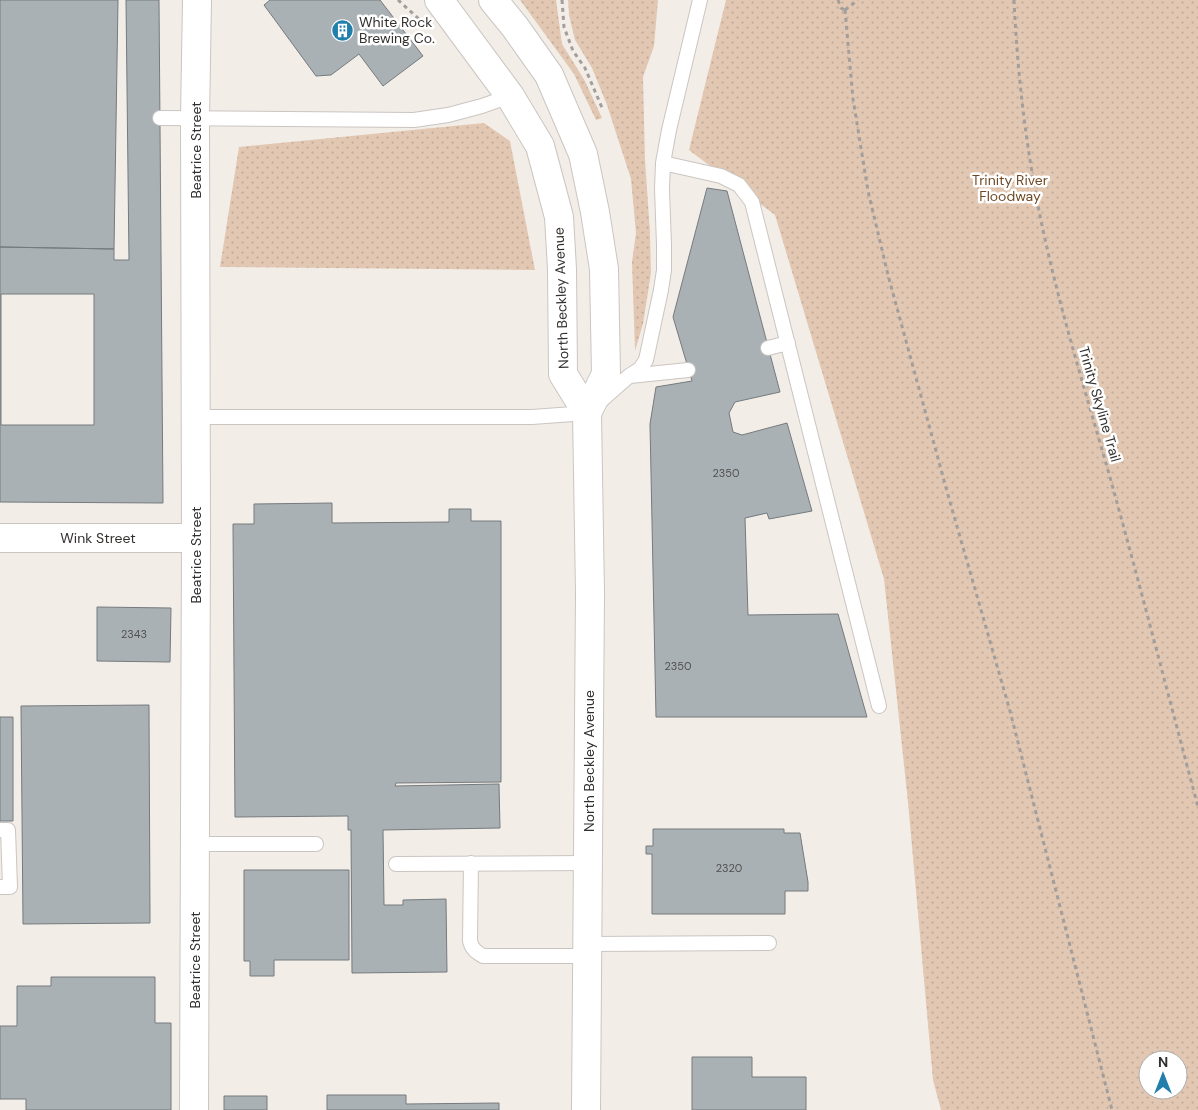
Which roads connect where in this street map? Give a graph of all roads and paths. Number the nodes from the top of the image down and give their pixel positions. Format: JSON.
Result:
{"nodes":[{"id":1,"x":197,"y":0,"type":"edge"},
{"id":2,"x":439,"y":0,"type":"edge"},
{"id":3,"x":493,"y":0,"type":"edge"},
{"id":4,"x":562,"y":0,"type":"edge"},
{"id":5,"x":700,"y":0,"type":"edge"},
{"id":6,"x":838,"y":0,"type":"edge"},
{"id":7,"x":858,"y":0,"type":"edge"},
{"id":8,"x":1014,"y":0,"type":"edge"},
{"id":9,"x":845,"y":10,"type":"junction"},
{"id":10,"x":549,"y":75,"type":"junction"},
{"id":11,"x":510,"y":96,"type":"junction"},
{"id":12,"x":603,"y":110,"type":"dead end"},
{"id":13,"x":160,"y":118,"type":"dead end"},
{"id":14,"x":196,"y":118,"type":"junction"},
{"id":15,"x":663,"y":162,"type":"junction"},
{"id":16,"x":788,"y":343,"type":"junction"},
{"id":17,"x":768,"y":348,"type":"dead end"},
{"id":18,"x":688,"y":370,"type":"dead end"},
{"id":19,"x":629,"y":376,"type":"junction"},
{"id":20,"x":587,"y":413,"type":"junction"},
{"id":21,"x":196,"y":417,"type":"junction"},
{"id":22,"x":0,"y":538,"type":"edge"},
{"id":23,"x":196,"y":538,"type":"junction"},
{"id":24,"x":879,"y":706,"type":"dead end"},
{"id":25,"x":1198,"y":807,"type":"edge"},
{"id":26,"x":0,"y":830,"type":"edge"},
{"id":27,"x":195,"y":844,"type":"junction"},
{"id":28,"x":316,"y":844,"type":"dead end"},
{"id":29,"x":471,"y":863,"type":"junction"},
{"id":30,"x":588,"y":863,"type":"junction"},
{"id":31,"x":396,"y":864,"type":"dead end"},
{"id":32,"x":0,"y":887,"type":"edge"},
{"id":33,"x":769,"y":943,"type":"dead end"},
{"id":34,"x":588,"y":950,"type":"junction"},
{"id":35,"x":194,"y":1110,"type":"edge"},
{"id":36,"x":586,"y":1110,"type":"edge"},
{"id":37,"x":1112,"y":1110,"type":"edge"}],
"edges":[{"from":1,"to":14,"type":"main road","name":"Beatrice Street"},
{"from":2,"to":11,"type":"main road","name":"North Beckley Avenue"},
{"from":3,"to":10,"type":"main road","name":"North Beckley Avenue"},
{"from":4,"to":12,"type":"path"},
{"from":5,"to":15,"type":"lane"},
{"from":6,"to":9,"type":"path"},
{"from":7,"to":9,"type":"path"},
{"from":8,"to":25,"type":"path","name":"Trinity Skyline Trail"},
{"from":9,"to":37,"type":"path"},
{"from":10,"to":11,"type":"main road"},
{"from":10,"to":20,"type":"main road","name":"North Beckley Avenue"},
{"from":11,"to":14,"type":"lane"},
{"from":11,"to":20,"type":"main road","name":"North Beckley Avenue"},
{"from":13,"to":14,"type":"lane"},
{"from":14,"to":21,"type":"main road","name":"Beatrice Street"},
{"from":15,"to":16,"type":"lane"},
{"from":15,"to":19,"type":"lane"},
{"from":16,"to":17,"type":"lane"},
{"from":16,"to":24,"type":"lane"},
{"from":18,"to":19,"type":"lane"},
{"from":19,"to":20,"type":"lane"},
{"from":20,"to":21,"type":"lane"},
{"from":20,"to":30,"type":"main road","name":"North Beckley Avenue"},
{"from":21,"to":23,"type":"main road","name":"Beatrice Street"},
{"from":22,"to":23,"type":"main road","name":"Wink Street"},
{"from":23,"to":27,"type":"main road","name":"Beatrice Street"},
{"from":26,"to":32,"type":"lane"},
{"from":27,"to":28,"type":"lane"},
{"from":27,"to":35,"type":"main road","name":"Beatrice Street"},
{"from":29,"to":30,"type":"lane"},
{"from":29,"to":31,"type":"lane"},
{"from":29,"to":34,"type":"lane"},
{"from":30,"to":34,"type":"main road","name":"North Beckley Avenue"},
{"from":33,"to":34,"type":"lane"},
{"from":34,"to":36,"type":"main road","name":"North Beckley Avenue"}]}
